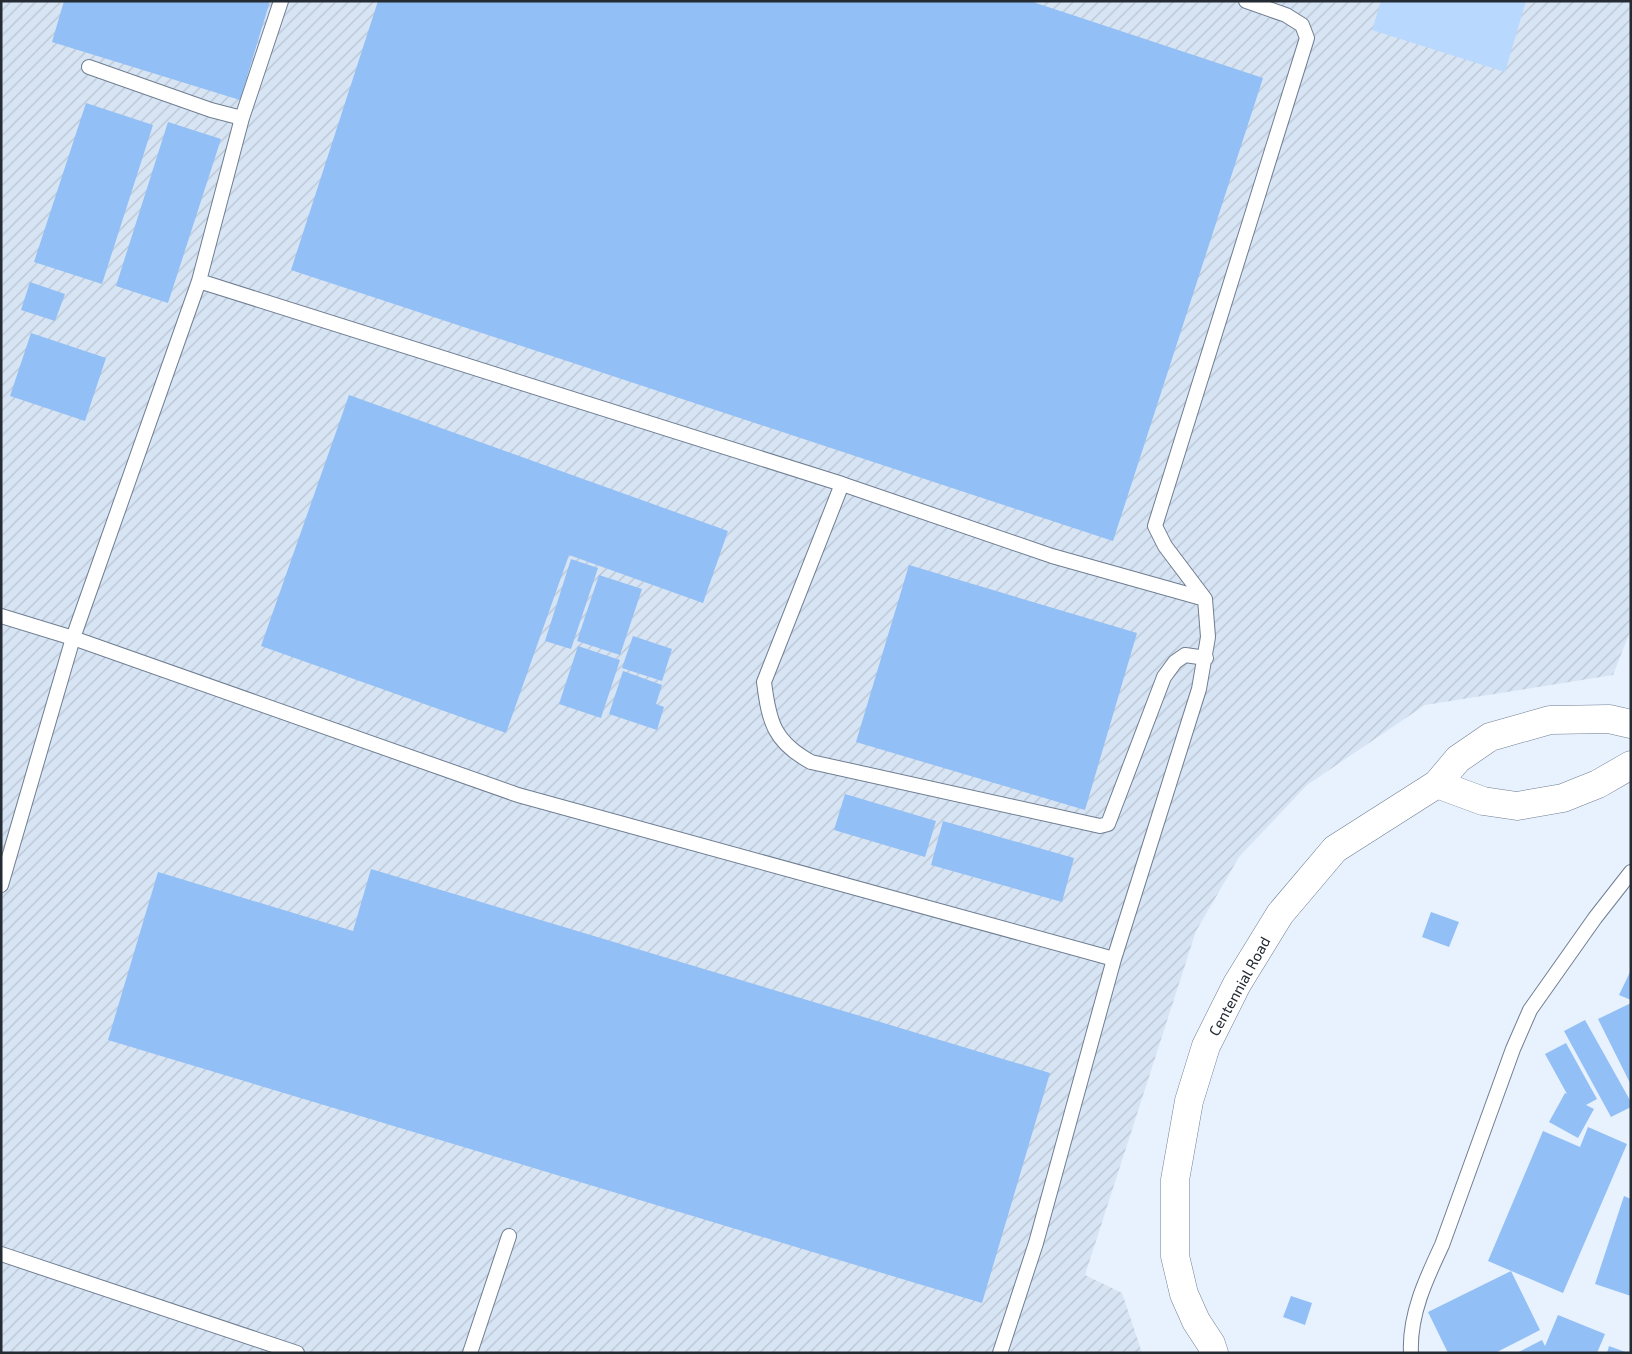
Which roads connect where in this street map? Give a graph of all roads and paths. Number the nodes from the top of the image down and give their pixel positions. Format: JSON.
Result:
{"nodes":[{"id":1,"x":281,"y":1,"type":"edge"},
{"id":2,"x":1246,"y":1,"type":"edge"},
{"id":3,"x":89,"y":67,"type":"dead end"},
{"id":4,"x":242,"y":118,"type":"junction"},
{"id":5,"x":199,"y":281,"type":"junction"},
{"id":6,"x":842,"y":484,"type":"junction"},
{"id":7,"x":1205,"y":599,"type":"junction"},
{"id":8,"x":1,"y":616,"type":"edge"},
{"id":9,"x":73,"y":638,"type":"junction"},
{"id":10,"x":1206,"y":658,"type":"junction"},
{"id":11,"x":1631,"y":724,"type":"edge"},
{"id":12,"x":1631,"y":765,"type":"edge"},
{"id":13,"x":1437,"y":784,"type":"junction"},
{"id":14,"x":1631,"y":872,"type":"edge"},
{"id":15,"x":1,"y":885,"type":"edge"},
{"id":16,"x":1114,"y":959,"type":"junction"},
{"id":17,"x":509,"y":1236,"type":"dead end"},
{"id":18,"x":1,"y":1254,"type":"edge"},
{"id":19,"x":1218,"y":1350,"type":"edge"},
{"id":20,"x":297,"y":1353,"type":"edge"},
{"id":21,"x":470,"y":1353,"type":"edge"},
{"id":22,"x":1000,"y":1353,"type":"edge"},
{"id":23,"x":1411,"y":1353,"type":"edge"}],
"edges":[{"from":1,"to":4,"type":"lane"},
{"from":2,"to":7,"type":"lane"},
{"from":3,"to":4,"type":"lane"},
{"from":4,"to":5,"type":"lane"},
{"from":5,"to":6,"type":"lane"},
{"from":5,"to":9,"type":"lane"},
{"from":6,"to":7,"type":"lane"},
{"from":6,"to":10,"type":"lane"},
{"from":7,"to":10,"type":"lane"},
{"from":8,"to":9,"type":"lane"},
{"from":9,"to":15,"type":"lane"},
{"from":9,"to":16,"type":"lane"},
{"from":10,"to":16,"type":"lane"},
{"from":11,"to":13,"type":"street","name":"Centennial Road"},
{"from":12,"to":13,"type":"street"},
{"from":13,"to":19,"type":"street","name":"Centennial Road"},
{"from":14,"to":23,"type":"lane"},
{"from":16,"to":22,"type":"lane"},
{"from":17,"to":21,"type":"lane"},
{"from":18,"to":20,"type":"lane"}]}
